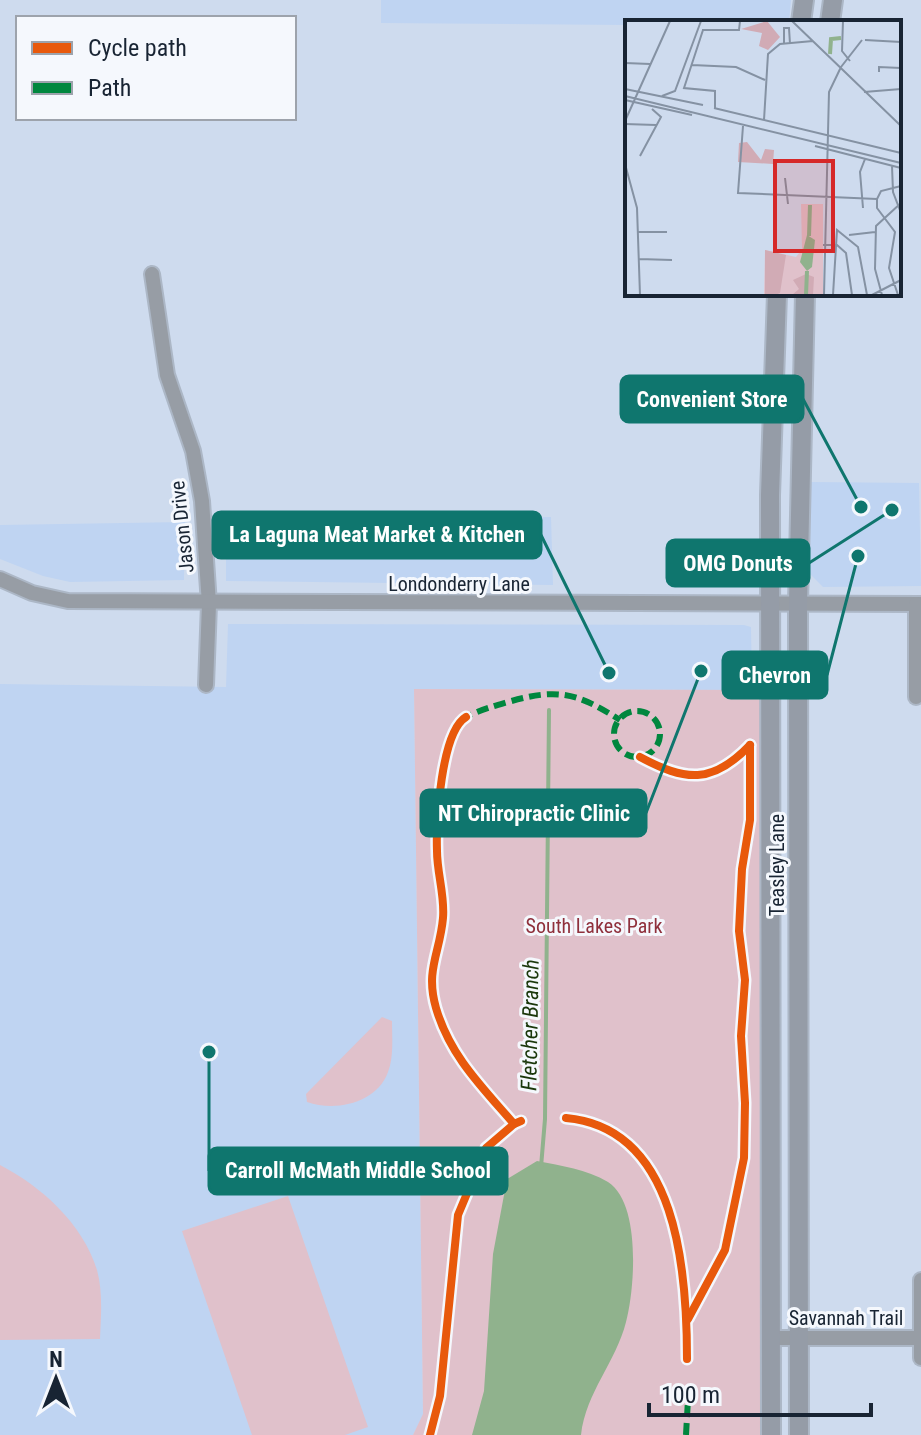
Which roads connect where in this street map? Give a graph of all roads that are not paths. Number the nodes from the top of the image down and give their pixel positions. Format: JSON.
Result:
{"nodes":[{"id":1,"x":804,"y":0,"type":"edge"},
{"id":2,"x":833,"y":0,"type":"edge"},
{"id":3,"x":801,"y":20,"type":"edge"},
{"id":4,"x":830,"y":20,"type":"edge"},
{"id":5,"x":152,"y":274,"type":"dead end"},
{"id":6,"x":777,"y":296,"type":"edge"},
{"id":7,"x":805,"y":296,"type":"edge"},
{"id":8,"x":0,"y":579,"type":"edge"},
{"id":9,"x":209,"y":604,"type":"junction"},
{"id":10,"x":771,"y":604,"type":"junction"},
{"id":11,"x":798,"y":604,"type":"junction"},
{"id":12,"x":919,"y":604,"type":"edge"},
{"id":13,"x":206,"y":685,"type":"dead end"},
{"id":14,"x":916,"y":697,"type":"dead end"},
{"id":15,"x":921,"y":1280,"type":"edge"},
{"id":16,"x":771,"y":1338,"type":"junction"},
{"id":17,"x":798,"y":1338,"type":"junction"},
{"id":18,"x":921,"y":1338,"type":"edge"},
{"id":19,"x":921,"y":1358,"type":"edge"},
{"id":20,"x":771,"y":1435,"type":"edge"},
{"id":21,"x":799,"y":1435,"type":"edge"}],
"edges":[{"from":1,"to":3,"type":"main road"},
{"from":2,"to":4,"type":"main road"},
{"from":5,"to":9,"type":"street","name":"Jason Drive"},
{"from":6,"to":10,"type":"main road","name":"Teasley Lane"},
{"from":7,"to":11,"type":"main road","name":"Teasley Lane"},
{"from":8,"to":9,"type":"street","name":"Londonderry Lane"},
{"from":9,"to":10,"type":"street","name":"Londonderry Lane"},
{"from":9,"to":13,"type":"street","name":"Jason Drive"},
{"from":10,"to":11,"type":"street","name":"Londonderry Lane"},
{"from":10,"to":16,"type":"main road","name":"Teasley Lane"},
{"from":11,"to":12,"type":"street","name":"Londonderry Lane"},
{"from":11,"to":17,"type":"main road","name":"Teasley Lane"},
{"from":12,"to":14,"type":"street"},
{"from":15,"to":18,"type":"street"},
{"from":16,"to":17,"type":"street","name":"Savannah Trail"},
{"from":16,"to":20,"type":"main road","name":"Teasley Lane"},
{"from":17,"to":18,"type":"street","name":"Savannah Trail"},
{"from":17,"to":21,"type":"main road","name":"Teasley Lane"},
{"from":18,"to":19,"type":"street"}]}
